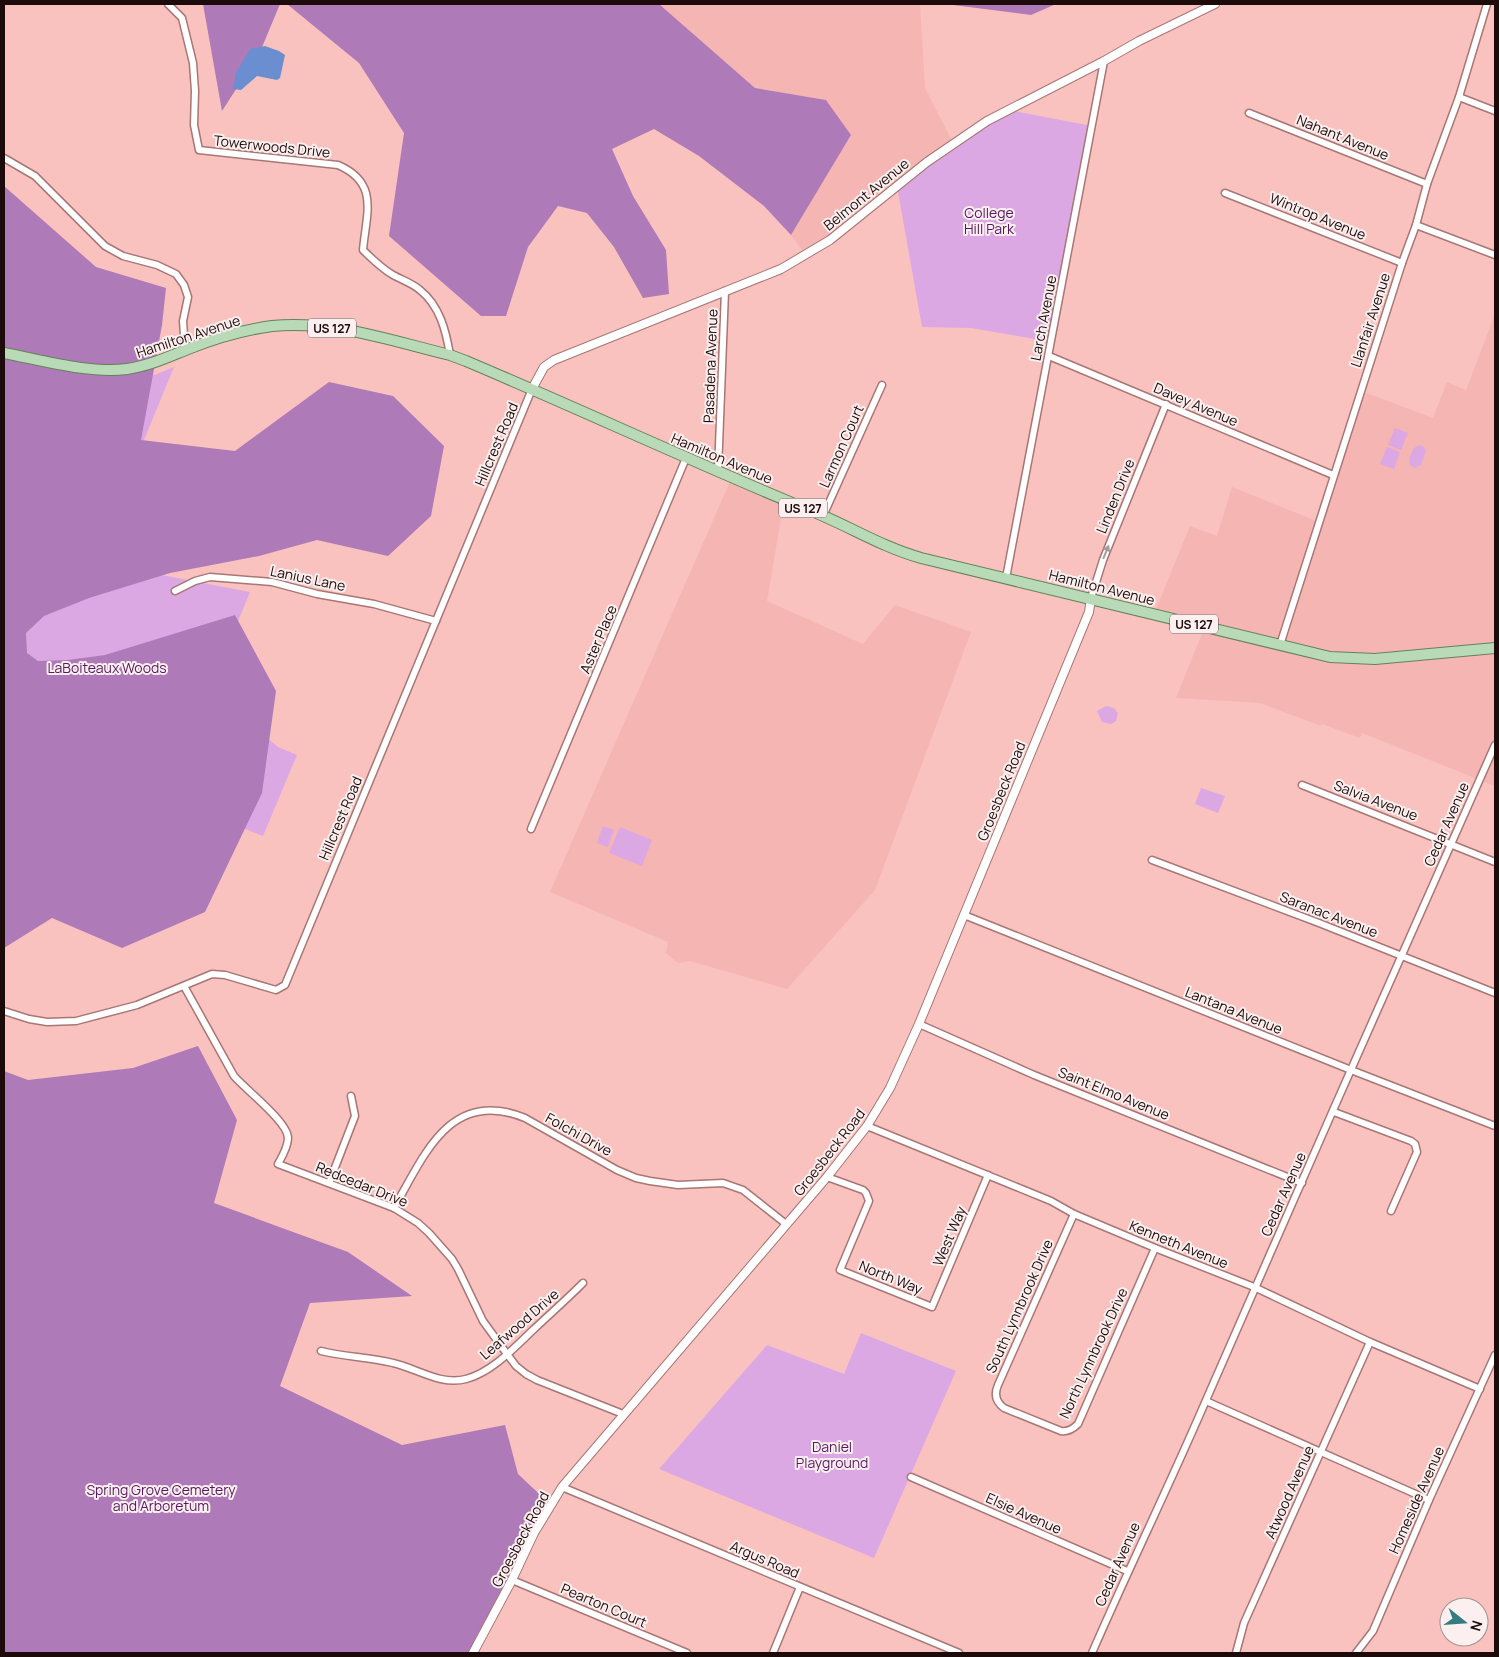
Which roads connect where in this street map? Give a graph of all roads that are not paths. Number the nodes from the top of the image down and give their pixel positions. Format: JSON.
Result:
{"nodes":[{"id":1,"x":168,"y":4,"type":"edge"},
{"id":2,"x":1215,"y":4,"type":"edge"},
{"id":3,"x":1488,"y":4,"type":"edge"},
{"id":4,"x":1104,"y":62,"type":"junction"},
{"id":5,"x":1458,"y":97,"type":"junction"},
{"id":6,"x":1495,"y":111,"type":"edge"},
{"id":7,"x":1249,"y":113,"type":"dead end"},
{"id":8,"x":4,"y":158,"type":"edge"},
{"id":9,"x":1427,"y":184,"type":"junction"},
{"id":10,"x":1225,"y":193,"type":"dead end"},
{"id":11,"x":1416,"y":225,"type":"junction"},
{"id":12,"x":1495,"y":255,"type":"edge"},
{"id":13,"x":1402,"y":263,"type":"junction"},
{"id":14,"x":725,"y":291,"type":"junction"},
{"id":15,"x":185,"y":350,"type":"junction"},
{"id":16,"x":4,"y":353,"type":"edge"},
{"id":17,"x":450,"y":355,"type":"junction"},
{"id":18,"x":1049,"y":356,"type":"junction"},
{"id":19,"x":882,"y":385,"type":"dead end"},
{"id":20,"x":532,"y":390,"type":"junction"},
{"id":21,"x":1166,"y":404,"type":"junction"},
{"id":22,"x":686,"y":458,"type":"junction"},
{"id":23,"x":718,"y":471,"type":"junction"},
{"id":24,"x":1334,"y":475,"type":"junction"},
{"id":25,"x":823,"y":516,"type":"junction"},
{"id":26,"x":1006,"y":578,"type":"junction"},
{"id":27,"x":175,"y":592,"type":"dead end"},
{"id":28,"x":1091,"y":598,"type":"junction"},
{"id":29,"x":436,"y":621,"type":"junction"},
{"id":30,"x":1280,"y":645,"type":"junction"},
{"id":31,"x":1495,"y":648,"type":"edge"},
{"id":32,"x":1495,"y":745,"type":"edge"},
{"id":33,"x":1302,"y":785,"type":"dead end"},
{"id":34,"x":531,"y":828,"type":"dead end"},
{"id":35,"x":1451,"y":844,"type":"junction"},
{"id":36,"x":1152,"y":860,"type":"dead end"},
{"id":37,"x":1495,"y":862,"type":"edge"},
{"id":38,"x":964,"y":914,"type":"junction"},
{"id":39,"x":1402,"y":956,"type":"junction"},
{"id":40,"x":184,"y":986,"type":"junction"},
{"id":41,"x":1495,"y":993,"type":"edge"},
{"id":42,"x":4,"y":1011,"type":"edge"},
{"id":43,"x":919,"y":1024,"type":"junction"},
{"id":44,"x":1352,"y":1070,"type":"junction"},
{"id":45,"x":351,"y":1096,"type":"dead end"},
{"id":46,"x":1334,"y":1112,"type":"junction"},
{"id":47,"x":867,"y":1126,"type":"junction"},
{"id":48,"x":1495,"y":1126,"type":"edge"},
{"id":49,"x":988,"y":1175,"type":"junction"},
{"id":50,"x":827,"y":1177,"type":"junction"},
{"id":51,"x":329,"y":1183,"type":"junction"},
{"id":52,"x":1302,"y":1183,"type":"junction"},
{"id":53,"x":394,"y":1208,"type":"junction"},
{"id":54,"x":1391,"y":1211,"type":"dead end"},
{"id":55,"x":1074,"y":1214,"type":"junction"},
{"id":56,"x":786,"y":1224,"type":"junction"},
{"id":57,"x":1155,"y":1248,"type":"junction"},
{"id":58,"x":583,"y":1283,"type":"dead end"},
{"id":59,"x":1254,"y":1287,"type":"junction"},
{"id":60,"x":932,"y":1307,"type":"joint"},
{"id":61,"x":1370,"y":1342,"type":"junction"},
{"id":62,"x":321,"y":1351,"type":"dead end"},
{"id":63,"x":507,"y":1354,"type":"junction"},
{"id":64,"x":1495,"y":1355,"type":"edge"},
{"id":65,"x":1480,"y":1388,"type":"junction"},
{"id":66,"x":1206,"y":1401,"type":"junction"},
{"id":67,"x":623,"y":1414,"type":"junction"},
{"id":68,"x":1031,"y":1420,"type":"joint"},
{"id":69,"x":1321,"y":1452,"type":"junction"},
{"id":70,"x":911,"y":1477,"type":"dead end"},
{"id":71,"x":562,"y":1487,"type":"junction"},
{"id":72,"x":1429,"y":1500,"type":"junction"},
{"id":73,"x":1127,"y":1571,"type":"junction"},
{"id":74,"x":512,"y":1580,"type":"junction"},
{"id":75,"x":800,"y":1587,"type":"junction"},
{"id":76,"x":473,"y":1653,"type":"edge"},
{"id":77,"x":686,"y":1653,"type":"edge"},
{"id":78,"x":773,"y":1653,"type":"edge"},
{"id":79,"x":959,"y":1653,"type":"edge"},
{"id":80,"x":1092,"y":1653,"type":"edge"},
{"id":81,"x":1236,"y":1653,"type":"edge"},
{"id":82,"x":1356,"y":1653,"type":"edge"}],
"edges":[{"from":1,"to":17,"type":"street","name":"Towerwoods Drive"},
{"from":2,"to":4,"type":"street","name":"Belmont Avenue"},
{"from":3,"to":5,"type":"street","name":"Llanfair Avenue"},
{"from":4,"to":14,"type":"street","name":"Belmont Avenue"},
{"from":4,"to":18,"type":"street","name":"Larch Avenue"},
{"from":5,"to":6,"type":"street"},
{"from":5,"to":9,"type":"street","name":"Llanfair Avenue"},
{"from":7,"to":9,"type":"street","name":"Nahant Avenue"},
{"from":8,"to":15,"type":"street"},
{"from":9,"to":11,"type":"street","name":"Llanfair Avenue"},
{"from":10,"to":13,"type":"street","name":"Wintrop Avenue"},
{"from":11,"to":12,"type":"street"},
{"from":11,"to":13,"type":"street","name":"Llanfair Avenue"},
{"from":13,"to":24,"type":"street","name":"Llanfair Avenue"},
{"from":14,"to":20,"type":"street","name":"Belmont Avenue"},
{"from":14,"to":23,"type":"street","name":"Pasadena Avenue"},
{"from":15,"to":16,"type":"main road","name":"Hamilton Avenue","number":"US 127"},
{"from":15,"to":17,"type":"main road","name":"Hamilton Avenue","number":"US 127"},
{"from":17,"to":20,"type":"main road","name":"Hamilton Avenue","number":"US 127"},
{"from":18,"to":21,"type":"street","name":"Davey Avenue"},
{"from":18,"to":26,"type":"street","name":"Larch Avenue"},
{"from":19,"to":25,"type":"street","name":"Larmon Court"},
{"from":20,"to":22,"type":"main road","name":"Hamilton Avenue","number":"US 127"},
{"from":20,"to":29,"type":"street","name":"Hillcrest Road"},
{"from":21,"to":24,"type":"street","name":"Davey Avenue"},
{"from":28,"to":21,"type":"street","name":"Linden Drive","one_way":true},
{"from":22,"to":23,"type":"main road","name":"Hamilton Avenue","number":"US 127"},
{"from":22,"to":34,"type":"street","name":"Aster Place"},
{"from":23,"to":25,"type":"main road","name":"Hamilton Avenue","number":"US 127"},
{"from":24,"to":30,"type":"street","name":"Llanfair Avenue"},
{"from":25,"to":26,"type":"main road","name":"Hamilton Avenue","number":"US 127"},
{"from":26,"to":28,"type":"main road","name":"Hamilton Avenue","number":"US 127"},
{"from":27,"to":29,"type":"street","name":"Lanius Lane"},
{"from":28,"to":30,"type":"main road","name":"Hamilton Avenue","number":"US 127"},
{"from":28,"to":38,"type":"street","name":"Groesbeck Road"},
{"from":29,"to":40,"type":"street","name":"Hillcrest Road"},
{"from":30,"to":31,"type":"main road","name":"Hamilton Avenue","number":"US 127"},
{"from":32,"to":35,"type":"street","name":"Cedar Avenue"},
{"from":33,"to":35,"type":"street","name":"Salvia Avenue"},
{"from":35,"to":37,"type":"street","name":"Salvia Avenue"},
{"from":35,"to":39,"type":"street","name":"Cedar Avenue"},
{"from":36,"to":39,"type":"street","name":"Saranac Avenue"},
{"from":38,"to":43,"type":"street","name":"Groesbeck Road"},
{"from":38,"to":44,"type":"street","name":"Lantana Avenue"},
{"from":39,"to":41,"type":"street","name":"Saranac Avenue"},
{"from":39,"to":44,"type":"street","name":"Cedar Avenue"},
{"from":40,"to":42,"type":"street","name":"Hillcrest Road"},
{"from":40,"to":51,"type":"street","name":"Redcedar Drive"},
{"from":43,"to":47,"type":"street","name":"Groesbeck Road"},
{"from":43,"to":52,"type":"street","name":"Saint Elmo Avenue"},
{"from":44,"to":46,"type":"street","name":"Cedar Avenue"},
{"from":44,"to":48,"type":"street","name":"Lantana Avenue"},
{"from":45,"to":51,"type":"street"},
{"from":46,"to":52,"type":"street","name":"Cedar Avenue"},
{"from":46,"to":54,"type":"street"},
{"from":47,"to":49,"type":"street","name":"Kenneth Avenue"},
{"from":47,"to":50,"type":"street","name":"Groesbeck Road"},
{"from":49,"to":55,"type":"street","name":"Kenneth Avenue"},
{"from":49,"to":60,"type":"street","name":"West Way"},
{"from":50,"to":56,"type":"street","name":"Groesbeck Road"},
{"from":50,"to":60,"type":"street","name":"North Way"},
{"from":51,"to":53,"type":"street","name":"Redcedar Drive"},
{"from":52,"to":59,"type":"street","name":"Cedar Avenue"},
{"from":53,"to":56,"type":"street","name":"Folchi Drive"},
{"from":53,"to":63,"type":"street","name":"Redcedar Drive"},
{"from":55,"to":57,"type":"street","name":"Kenneth Avenue"},
{"from":55,"to":68,"type":"street","name":"South Lynnbrook Drive"},
{"from":56,"to":67,"type":"street","name":"Groesbeck Road"},
{"from":57,"to":59,"type":"street","name":"Kenneth Avenue"},
{"from":57,"to":68,"type":"street","name":"North Lynnbrook Drive"},
{"from":58,"to":63,"type":"street","name":"Leafwood Drive"},
{"from":59,"to":61,"type":"street","name":"Kenneth Avenue"},
{"from":59,"to":66,"type":"street","name":"Cedar Avenue"},
{"from":61,"to":65,"type":"street","name":"Kenneth Avenue"},
{"from":61,"to":69,"type":"street","name":"Atwood Avenue"},
{"from":62,"to":63,"type":"street","name":"Leafwood Drive"},
{"from":63,"to":67,"type":"street","name":"Redcedar Drive"},
{"from":64,"to":65,"type":"street","name":"Homeside Avenue"},
{"from":65,"to":72,"type":"street","name":"Homeside Avenue"},
{"from":66,"to":69,"type":"street"},
{"from":66,"to":73,"type":"street","name":"Cedar Avenue"},
{"from":67,"to":71,"type":"street","name":"Groesbeck Road"},
{"from":69,"to":72,"type":"street"},
{"from":69,"to":81,"type":"street","name":"Atwood Avenue"},
{"from":70,"to":73,"type":"street","name":"Elsie Avenue"},
{"from":71,"to":74,"type":"street","name":"Groesbeck Road"},
{"from":71,"to":75,"type":"street","name":"Argus Road"},
{"from":72,"to":82,"type":"street","name":"Homeside Avenue"},
{"from":73,"to":80,"type":"street","name":"Cedar Avenue"},
{"from":74,"to":76,"type":"street","name":"Groesbeck Road"},
{"from":74,"to":77,"type":"street","name":"Pearton Court"},
{"from":75,"to":78,"type":"street"},
{"from":75,"to":79,"type":"street","name":"Argus Road"}]}
